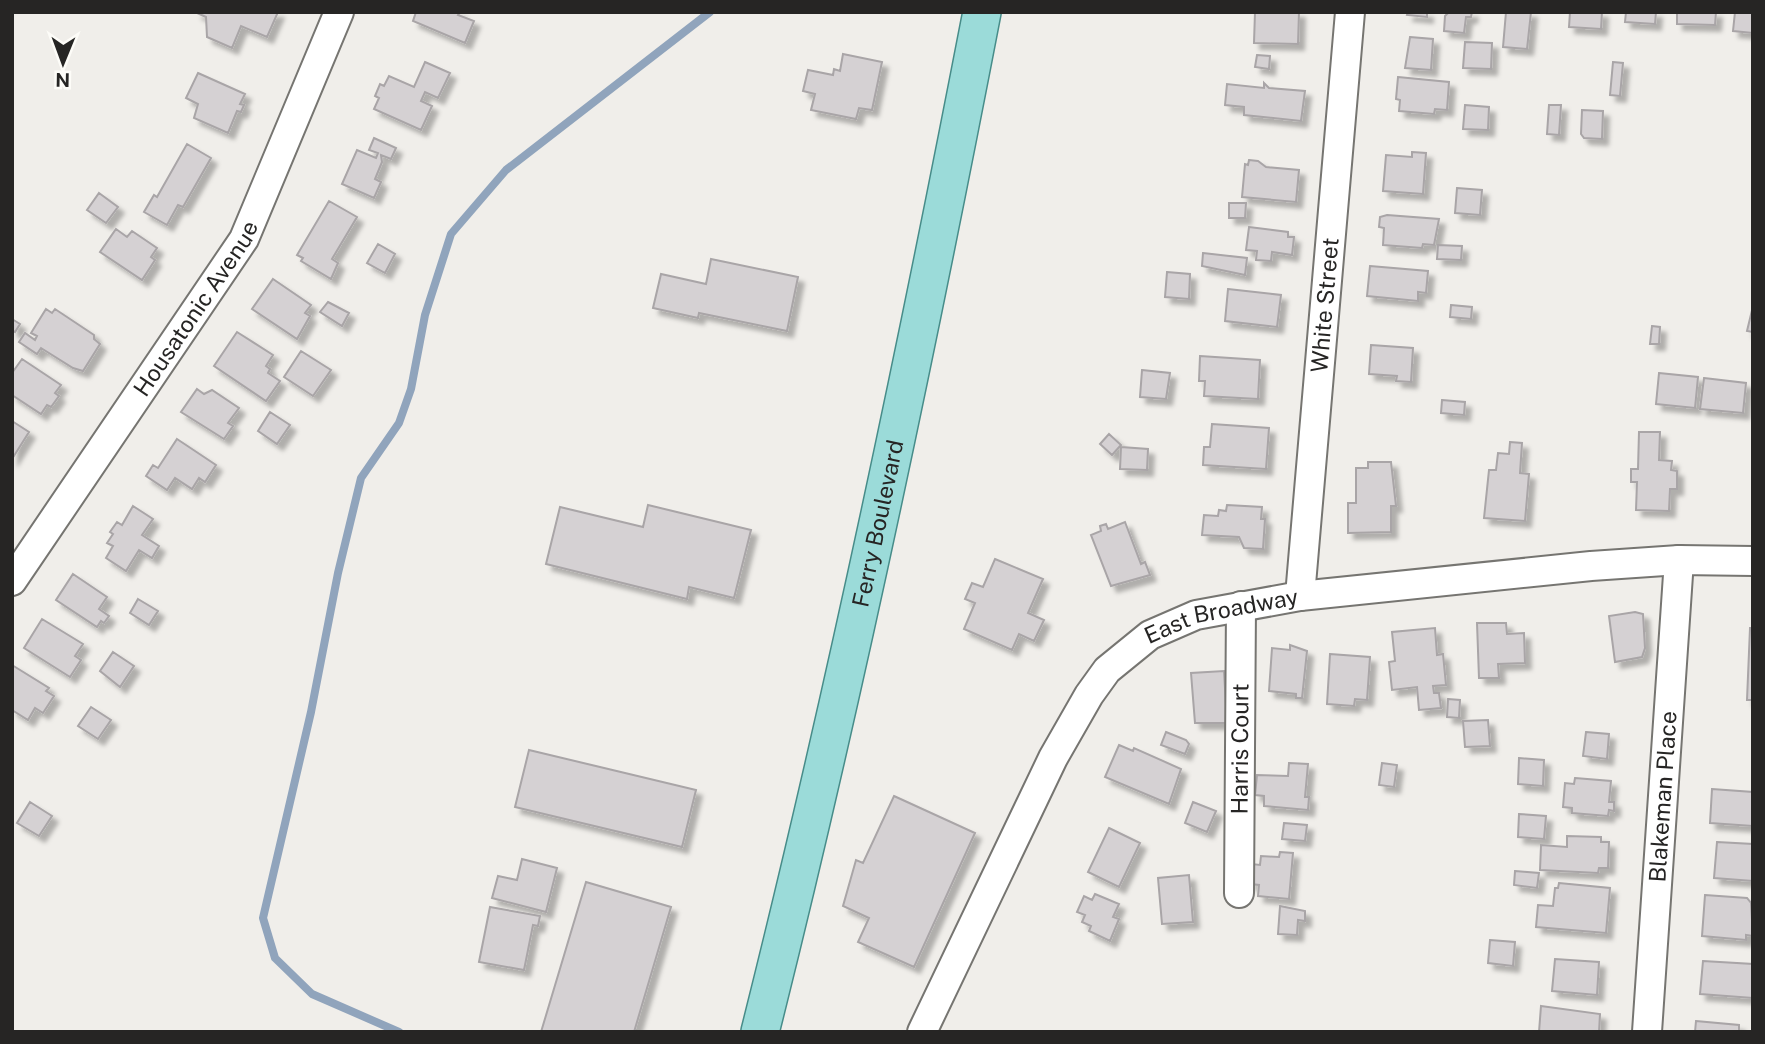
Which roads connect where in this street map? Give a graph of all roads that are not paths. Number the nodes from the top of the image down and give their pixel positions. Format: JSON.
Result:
{"nodes":[{"id":1,"x":339,"y":12,"type":"edge"},
{"id":2,"x":982,"y":12,"type":"edge"},
{"id":3,"x":1350,"y":12,"type":"edge"},
{"id":4,"x":1679,"y":561,"type":"junction"},
{"id":5,"x":1753,"y":561,"type":"edge"},
{"id":6,"x":12,"y":581,"type":"edge"},
{"id":7,"x":1300,"y":596,"type":"junction"},
{"id":8,"x":1241,"y":606,"type":"junction"},
{"id":9,"x":1239,"y":893,"type":"dead end"},
{"id":10,"x":760,"y":1032,"type":"edge"},
{"id":11,"x":922,"y":1032,"type":"edge"},
{"id":12,"x":1647,"y":1032,"type":"edge"}],
"edges":[{"from":1,"to":6,"type":"street","name":"Housatonic Avenue"},
{"from":2,"to":10,"type":"main road","name":"Ferry Boulevard"},
{"from":3,"to":7,"type":"street","name":"White Street"},
{"from":4,"to":5,"type":"street","name":"East Broadway"},
{"from":4,"to":7,"type":"street","name":"East Broadway"},
{"from":4,"to":12,"type":"street","name":"Blakeman Place"},
{"from":7,"to":8,"type":"street","name":"East Broadway"},
{"from":8,"to":9,"type":"street","name":"Harris Court"},
{"from":8,"to":11,"type":"street","name":"East Broadway"}]}
